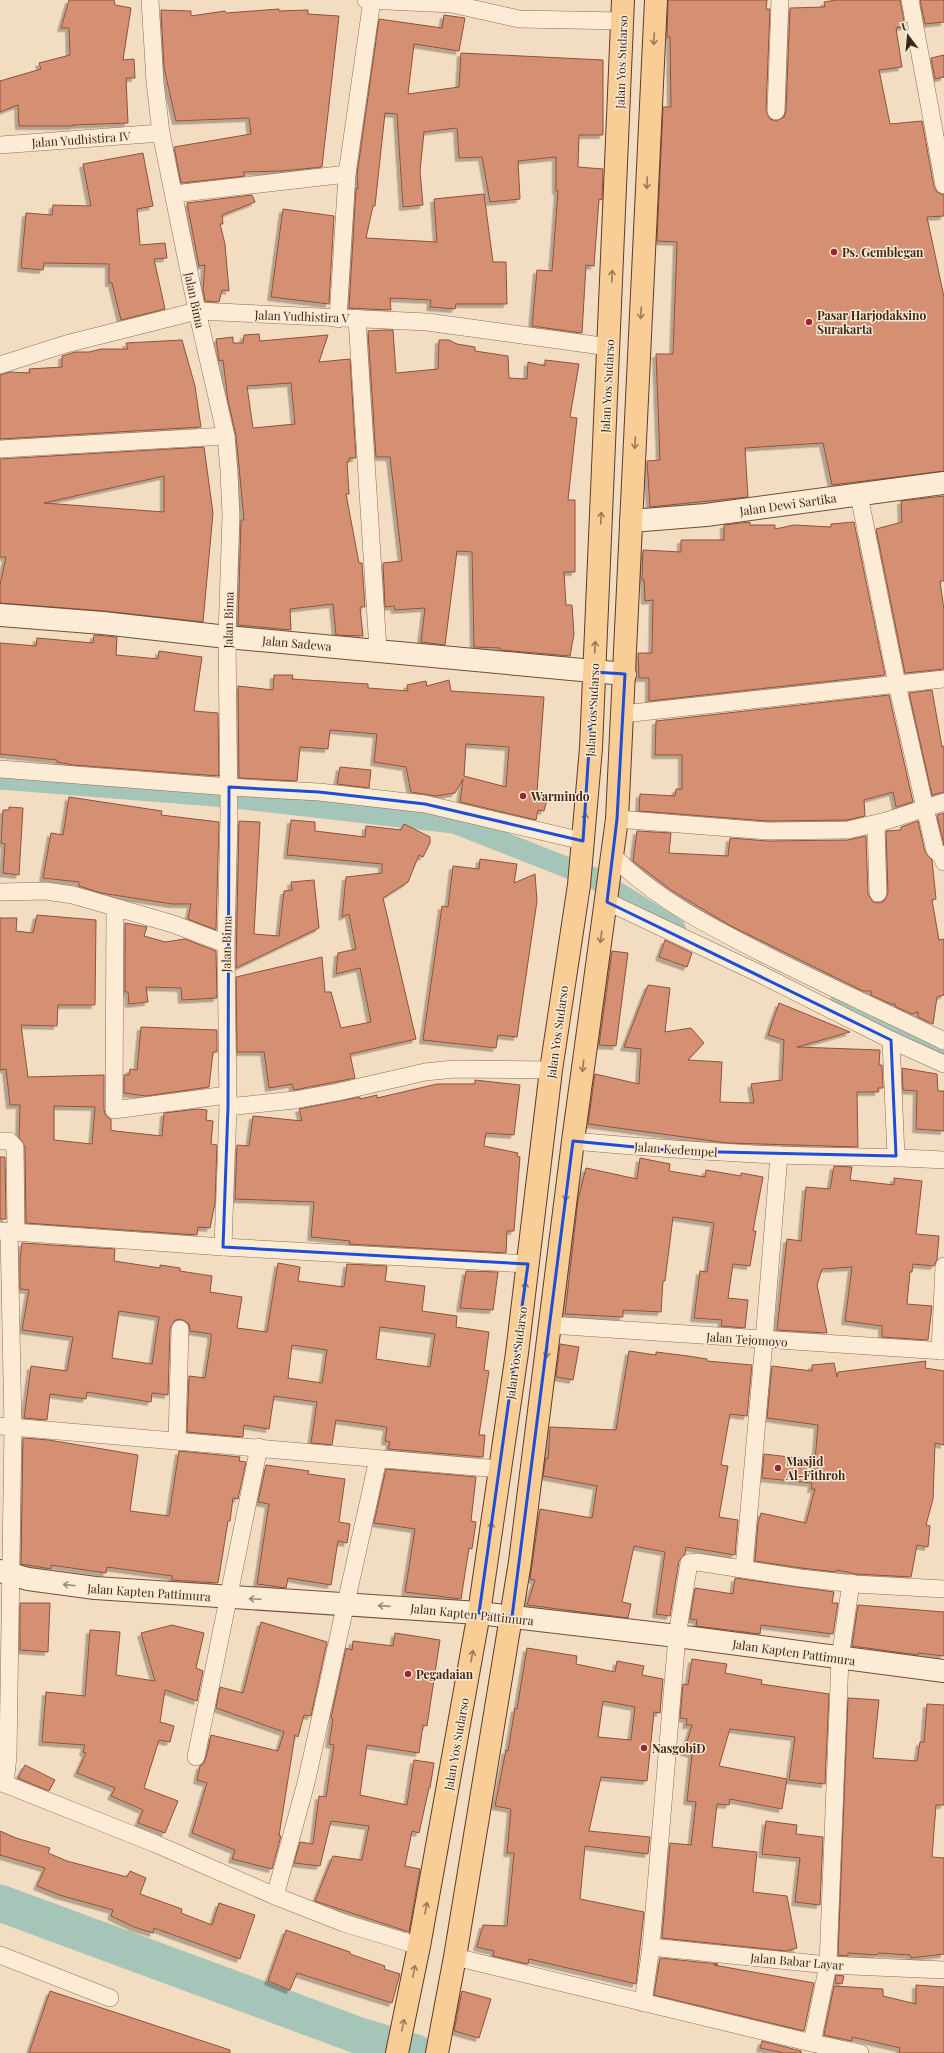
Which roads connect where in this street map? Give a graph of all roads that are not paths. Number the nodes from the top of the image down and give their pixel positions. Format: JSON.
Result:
{"nodes":[{"id":1,"x":150,"y":0,"type":"edge"},
{"id":2,"x":366,"y":0,"type":"edge"},
{"id":3,"x":372,"y":0,"type":"edge"},
{"id":4,"x":656,"y":0,"type":"edge"},
{"id":5,"x":780,"y":0,"type":"edge"},
{"id":6,"x":910,"y":0,"type":"edge"},
{"id":7,"x":622,"y":10,"type":"edge"},
{"id":8,"x":776,"y":111,"type":"dead end"},
{"id":9,"x":161,"y":133,"type":"junction"},
{"id":10,"x":0,"y":145,"type":"edge"},
{"id":11,"x":940,"y":146,"type":"edge"},
{"id":12,"x":618,"y":147,"type":"junction"},
{"id":13,"x":649,"y":149,"type":"junction"},
{"id":14,"x":347,"y":174,"type":"junction"},
{"id":15,"x":944,"y":185,"type":"edge"},
{"id":16,"x":174,"y":194,"type":"junction"},
{"id":17,"x":197,"y":312,"type":"junction"},
{"id":18,"x":357,"y":318,"type":"junction"},
{"id":19,"x":338,"y":319,"type":"junction"},
{"id":20,"x":609,"y":347,"type":"junction"},
{"id":21,"x":0,"y":365,"type":"edge"},
{"id":22,"x":226,"y":436,"type":"junction"},
{"id":23,"x":0,"y":449,"type":"edge"},
{"id":24,"x":944,"y":483,"type":"edge"},
{"id":25,"x":859,"y":495,"type":"junction"},
{"id":26,"x":631,"y":521,"type":"junction"},
{"id":27,"x":0,"y":615,"type":"edge"},
{"id":28,"x":227,"y":637,"type":"junction"},
{"id":29,"x":378,"y":650,"type":"junction"},
{"id":30,"x":594,"y":672,"type":"junction"},
{"id":31,"x":625,"y":674,"type":"junction"},
{"id":32,"x":944,"y":679,"type":"edge"},
{"id":33,"x":897,"y":684,"type":"junction"},
{"id":34,"x":623,"y":714,"type":"junction"},
{"id":35,"x":0,"y":769,"type":"edge"},
{"id":36,"x":229,"y":789,"type":"junction"},
{"id":37,"x":944,"y":802,"type":"edge"},
{"id":38,"x":925,"y":808,"type":"junction"},
{"id":39,"x":617,"y":819,"type":"junction"},
{"id":40,"x":876,"y":824,"type":"junction"},
{"id":41,"x":582,"y":849,"type":"junction"},
{"id":42,"x":611,"y":857,"type":"junction"},
{"id":43,"x":944,"y":862,"type":"edge"},
{"id":44,"x":0,"y":892,"type":"edge"},
{"id":45,"x":878,"y":893,"type":"dead end"},
{"id":46,"x":607,"y":900,"type":"junction"},
{"id":47,"x":115,"y":908,"type":"junction"},
{"id":48,"x":226,"y":944,"type":"junction"},
{"id":49,"x":891,"y":1040,"type":"junction"},
{"id":50,"x":944,"y":1041,"type":"edge"},
{"id":51,"x":944,"y":1064,"type":"edge"},
{"id":52,"x":551,"y":1070,"type":"junction"},
{"id":53,"x":228,"y":1101,"type":"junction"},
{"id":54,"x":0,"y":1141,"type":"edge"},
{"id":55,"x":573,"y":1141,"type":"junction"},
{"id":56,"x":779,"y":1155,"type":"junction"},
{"id":57,"x":896,"y":1156,"type":"junction"},
{"id":58,"x":944,"y":1160,"type":"edge"},
{"id":59,"x":8,"y":1231,"type":"edge"},
{"id":60,"x":223,"y":1247,"type":"junction"},
{"id":61,"x":528,"y":1264,"type":"junction"},
{"id":62,"x":944,"y":1266,"type":"edge"},
{"id":63,"x":550,"y":1325,"type":"junction"},
{"id":64,"x":180,"y":1329,"type":"dead end"},
{"id":65,"x":764,"y":1341,"type":"junction"},
{"id":66,"x":942,"y":1351,"type":"edge"},
{"id":67,"x":6,"y":1426,"type":"edge"},
{"id":68,"x":177,"y":1440,"type":"junction"},
{"id":69,"x":259,"y":1447,"type":"junction"},
{"id":70,"x":378,"y":1459,"type":"junction"},
{"id":71,"x":499,"y":1469,"type":"junction"},
{"id":72,"x":744,"y":1568,"type":"junction"},
{"id":73,"x":5,"y":1572,"type":"edge"},
{"id":74,"x":851,"y":1583,"type":"junction"},
{"id":75,"x":944,"y":1589,"type":"edge"},
{"id":76,"x":229,"y":1597,"type":"junction"},
{"id":77,"x":345,"y":1603,"type":"junction"},
{"id":78,"x":479,"y":1613,"type":"junction"},
{"id":79,"x":512,"y":1617,"type":"junction"},
{"id":80,"x":677,"y":1636,"type":"junction"},
{"id":81,"x":840,"y":1658,"type":"junction"},
{"id":82,"x":944,"y":1671,"type":"edge"},
{"id":83,"x":196,"y":1757,"type":"dead end"},
{"id":84,"x":3,"y":1783,"type":"edge"},
{"id":85,"x":275,"y":1896,"type":"junction"},
{"id":86,"x":419,"y":1946,"type":"junction"},
{"id":87,"x":651,"y":1947,"type":"junction"},
{"id":88,"x":0,"y":1956,"type":"edge"},
{"id":89,"x":455,"y":1957,"type":"junction"},
{"id":90,"x":828,"y":1965,"type":"junction"},
{"id":91,"x":944,"y":1970,"type":"edge"},
{"id":92,"x":110,"y":1998,"type":"dead end"},
{"id":93,"x":643,"y":2003,"type":"junction"},
{"id":94,"x":812,"y":2043,"type":"junction"},
{"id":95,"x":397,"y":2053,"type":"edge"},
{"id":96,"x":437,"y":2053,"type":"edge"},
{"id":97,"x":860,"y":2053,"type":"edge"}],
"edges":[{"from":1,"to":9,"type":"street","name":"Jalan Bima"},
{"from":2,"to":3,"type":"street"},
{"from":3,"to":7,"type":"street"},
{"from":3,"to":14,"type":"street"},
{"from":4,"to":13,"type":"main road","one_way":true},
{"from":5,"to":8,"type":"street"},
{"from":6,"to":11,"type":"street"},
{"from":7,"to":12,"type":"main road","name":"Jalan Yos Sudarso"},
{"from":9,"to":10,"type":"street","name":"Jalan Yudhistira IV"},
{"from":9,"to":16,"type":"street","name":"Jalan Bima"},
{"from":11,"to":15,"type":"street"},
{"from":12,"to":13,"type":"main road"},
{"from":20,"to":12,"type":"main road","name":"Jalan Yos Sudarso","one_way":true},
{"from":13,"to":26,"type":"main road","one_way":true},
{"from":14,"to":16,"type":"street"},
{"from":14,"to":19,"type":"street"},
{"from":16,"to":17,"type":"street","name":"Jalan Bima"},
{"from":17,"to":19,"type":"street","name":"Jalan Yudhistira V"},
{"from":17,"to":21,"type":"street","name":"Jalan Yudhistira V"},
{"from":17,"to":22,"type":"street","name":"Jalan Bima"},
{"from":18,"to":19,"type":"street","name":"Jalan Yudhistira V"},
{"from":18,"to":20,"type":"street","name":"Jalan Yudhistira V"},
{"from":18,"to":29,"type":"street"},
{"from":30,"to":20,"type":"main road","name":"Jalan Yos Sudarso","one_way":true},
{"from":22,"to":23,"type":"street"},
{"from":22,"to":28,"type":"street","name":"Jalan Bima"},
{"from":24,"to":25,"type":"main road","name":"Jalan Dewi Sartika"},
{"from":25,"to":26,"type":"main road","name":"Jalan Dewi Sartika"},
{"from":25,"to":33,"type":"street"},
{"from":26,"to":31,"type":"main road"},
{"from":27,"to":28,"type":"main road","name":"Jalan Sadewa"},
{"from":28,"to":29,"type":"main road","name":"Jalan Sadewa"},
{"from":28,"to":36,"type":"street","name":"Jalan Bima"},
{"from":29,"to":30,"type":"main road","name":"Jalan Sadewa"},
{"from":30,"to":31,"type":"main road","name":"Jalan Sadewa"},
{"from":41,"to":30,"type":"main road","name":"Jalan Yos Sudarso","one_way":true},
{"from":31,"to":34,"type":"main road"},
{"from":32,"to":33,"type":"street"},
{"from":33,"to":34,"type":"street"},
{"from":33,"to":38,"type":"street"},
{"from":34,"to":39,"type":"main road"},
{"from":35,"to":36,"type":"street"},
{"from":36,"to":41,"type":"street"},
{"from":36,"to":48,"type":"street","name":"Jalan Bima"},
{"from":37,"to":38,"type":"street"},
{"from":38,"to":40,"type":"street"},
{"from":38,"to":43,"type":"street"},
{"from":39,"to":40,"type":"street"},
{"from":39,"to":42,"type":"main road"},
{"from":40,"to":45,"type":"street"},
{"from":41,"to":52,"type":"main road","name":"Jalan Yos Sudarso"},
{"from":42,"to":46,"type":"main road"},
{"from":42,"to":50,"type":"street"},
{"from":44,"to":47,"type":"street"},
{"from":46,"to":49,"type":"street"},
{"from":46,"to":55,"type":"main road","one_way":true},
{"from":47,"to":48,"type":"street"},
{"from":47,"to":53,"type":"street"},
{"from":48,"to":53,"type":"street","name":"Jalan Bima"},
{"from":49,"to":51,"type":"street"},
{"from":49,"to":57,"type":"street"},
{"from":52,"to":53,"type":"street"},
{"from":52,"to":61,"type":"main road","name":"Jalan Yos Sudarso"},
{"from":53,"to":60,"type":"street","name":"Jalan Bima"},
{"from":54,"to":59,"type":"street"},
{"from":55,"to":56,"type":"street","name":"Jalan Kedempel"},
{"from":55,"to":63,"type":"main road","one_way":true},
{"from":56,"to":57,"type":"street","name":"Jalan Kedempel"},
{"from":56,"to":65,"type":"street"},
{"from":57,"to":58,"type":"street","name":"Jalan Kedempel"},
{"from":59,"to":60,"type":"street"},
{"from":59,"to":67,"type":"street"},
{"from":60,"to":61,"type":"street"},
{"from":71,"to":61,"type":"main road","name":"Jalan Yos Sudarso","one_way":true},
{"from":62,"to":66,"type":"street"},
{"from":63,"to":65,"type":"street","name":"Jalan Tejomoyo"},
{"from":63,"to":79,"type":"main road","one_way":true},
{"from":64,"to":68,"type":"street"},
{"from":65,"to":66,"type":"street","name":"Jalan Tejomoyo"},
{"from":65,"to":72,"type":"street"},
{"from":67,"to":68,"type":"street"},
{"from":67,"to":73,"type":"street"},
{"from":68,"to":69,"type":"street"},
{"from":69,"to":70,"type":"street"},
{"from":69,"to":76,"type":"street"},
{"from":70,"to":71,"type":"street"},
{"from":70,"to":77,"type":"street"},
{"from":78,"to":71,"type":"main road","name":"Jalan Yos Sudarso","one_way":true},
{"from":72,"to":74,"type":"street"},
{"from":72,"to":80,"type":"street"},
{"from":76,"to":73,"type":"main road","name":"Jalan Kapten Pattimura","one_way":true},
{"from":73,"to":84,"type":"street"},
{"from":74,"to":75,"type":"street"},
{"from":74,"to":81,"type":"street"},
{"from":77,"to":76,"type":"main road","name":"Jalan Kapten Pattimura","one_way":true},
{"from":76,"to":83,"type":"street"},
{"from":78,"to":77,"type":"main road","name":"Jalan Kapten Pattimura","one_way":true},
{"from":77,"to":85,"type":"street"},
{"from":78,"to":79,"type":"main road","name":"Jalan Kapten Pattimura"},
{"from":86,"to":78,"type":"main road","name":"Jalan Yos Sudarso","one_way":true},
{"from":79,"to":80,"type":"main road","name":"Jalan Kapten Pattimura"},
{"from":79,"to":89,"type":"main road"},
{"from":80,"to":81,"type":"main road","name":"Jalan Kapten Pattimura"},
{"from":80,"to":87,"type":"street"},
{"from":81,"to":82,"type":"main road","name":"Jalan Kapten Pattimura"},
{"from":81,"to":90,"type":"street"},
{"from":84,"to":85,"type":"street"},
{"from":85,"to":86,"type":"street"},
{"from":95,"to":86,"type":"main road","name":"Jalan Yos Sudarso","one_way":true},
{"from":87,"to":90,"type":"street","name":"Jalan Babar Layar"},
{"from":87,"to":93,"type":"street"},
{"from":88,"to":92,"type":"street"},
{"from":89,"to":93,"type":"street"},
{"from":89,"to":96,"type":"main road"},
{"from":90,"to":91,"type":"street","name":"Jalan Babar Layar"},
{"from":90,"to":94,"type":"street"},
{"from":93,"to":94,"type":"street"},
{"from":94,"to":97,"type":"street"}]}
